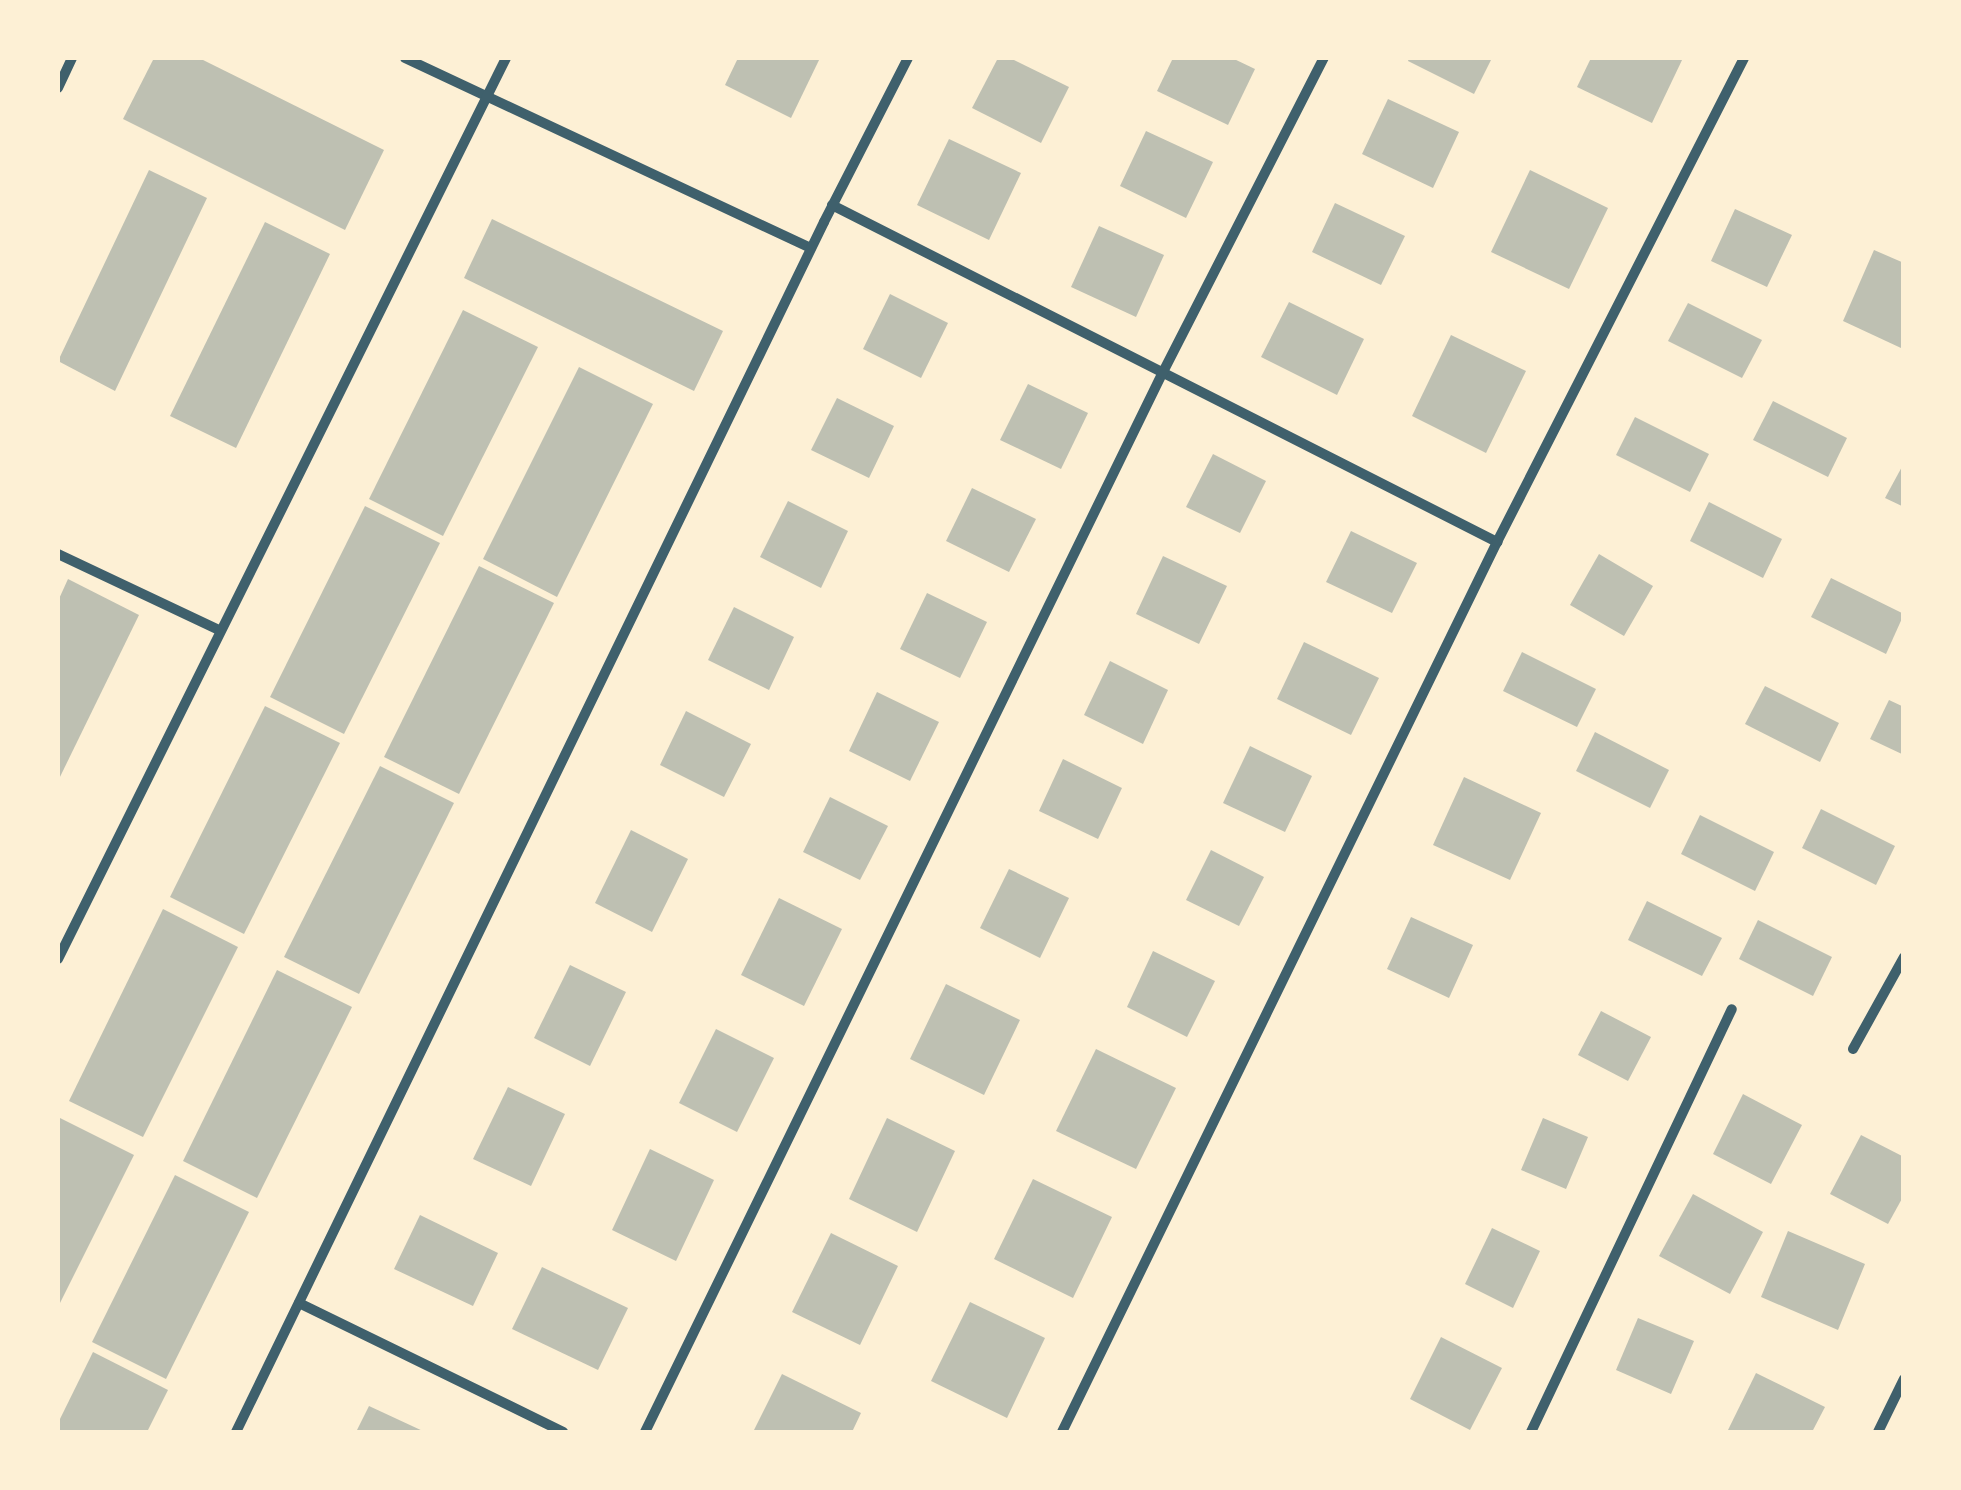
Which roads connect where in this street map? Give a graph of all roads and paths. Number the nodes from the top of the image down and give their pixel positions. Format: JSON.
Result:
{"nodes":[{"id":1,"x":72,"y":58,"type":"edge"},
{"id":2,"x":405,"y":58,"type":"edge"},
{"id":3,"x":506,"y":58,"type":"edge"},
{"id":4,"x":908,"y":58,"type":"edge"},
{"id":5,"x":1324,"y":58,"type":"edge"},
{"id":6,"x":1744,"y":58,"type":"edge"},
{"id":7,"x":58,"y":88,"type":"edge"},
{"id":8,"x":488,"y":97,"type":"junction"},
{"id":9,"x":832,"y":205,"type":"junction"},
{"id":10,"x":810,"y":248,"type":"junction"},
{"id":11,"x":1162,"y":374,"type":"junction"},
{"id":12,"x":1497,"y":542,"type":"junction"},
{"id":13,"x":58,"y":554,"type":"edge"},
{"id":14,"x":219,"y":630,"type":"junction"},
{"id":15,"x":1904,"y":957,"type":"edge"},
{"id":16,"x":58,"y":959,"type":"edge"},
{"id":17,"x":1732,"y":1009,"type":"dead end"},
{"id":18,"x":1853,"y":1050,"type":"dead end"},
{"id":19,"x":299,"y":1304,"type":"junction"},
{"id":20,"x":1904,"y":1379,"type":"edge"},
{"id":21,"x":236,"y":1432,"type":"edge"},
{"id":22,"x":563,"y":1432,"type":"edge"},
{"id":23,"x":644,"y":1432,"type":"edge"},
{"id":24,"x":1062,"y":1432,"type":"edge"},
{"id":25,"x":1532,"y":1432,"type":"edge"},
{"id":26,"x":1878,"y":1432,"type":"edge"}],
"edges":[{"from":1,"to":7,"type":"street"},
{"from":2,"to":8,"type":"street"},
{"from":3,"to":8,"type":"street"},
{"from":4,"to":9,"type":"street"},
{"from":5,"to":11,"type":"street"},
{"from":6,"to":12,"type":"street"},
{"from":8,"to":10,"type":"street"},
{"from":8,"to":14,"type":"street"},
{"from":9,"to":10,"type":"street"},
{"from":9,"to":11,"type":"street"},
{"from":10,"to":19,"type":"street"},
{"from":11,"to":12,"type":"street"},
{"from":11,"to":23,"type":"street"},
{"from":12,"to":24,"type":"street"},
{"from":13,"to":14,"type":"street"},
{"from":14,"to":16,"type":"street"},
{"from":15,"to":18,"type":"street"},
{"from":17,"to":25,"type":"street"},
{"from":19,"to":21,"type":"street"},
{"from":19,"to":22,"type":"street"},
{"from":20,"to":26,"type":"street"}]}
